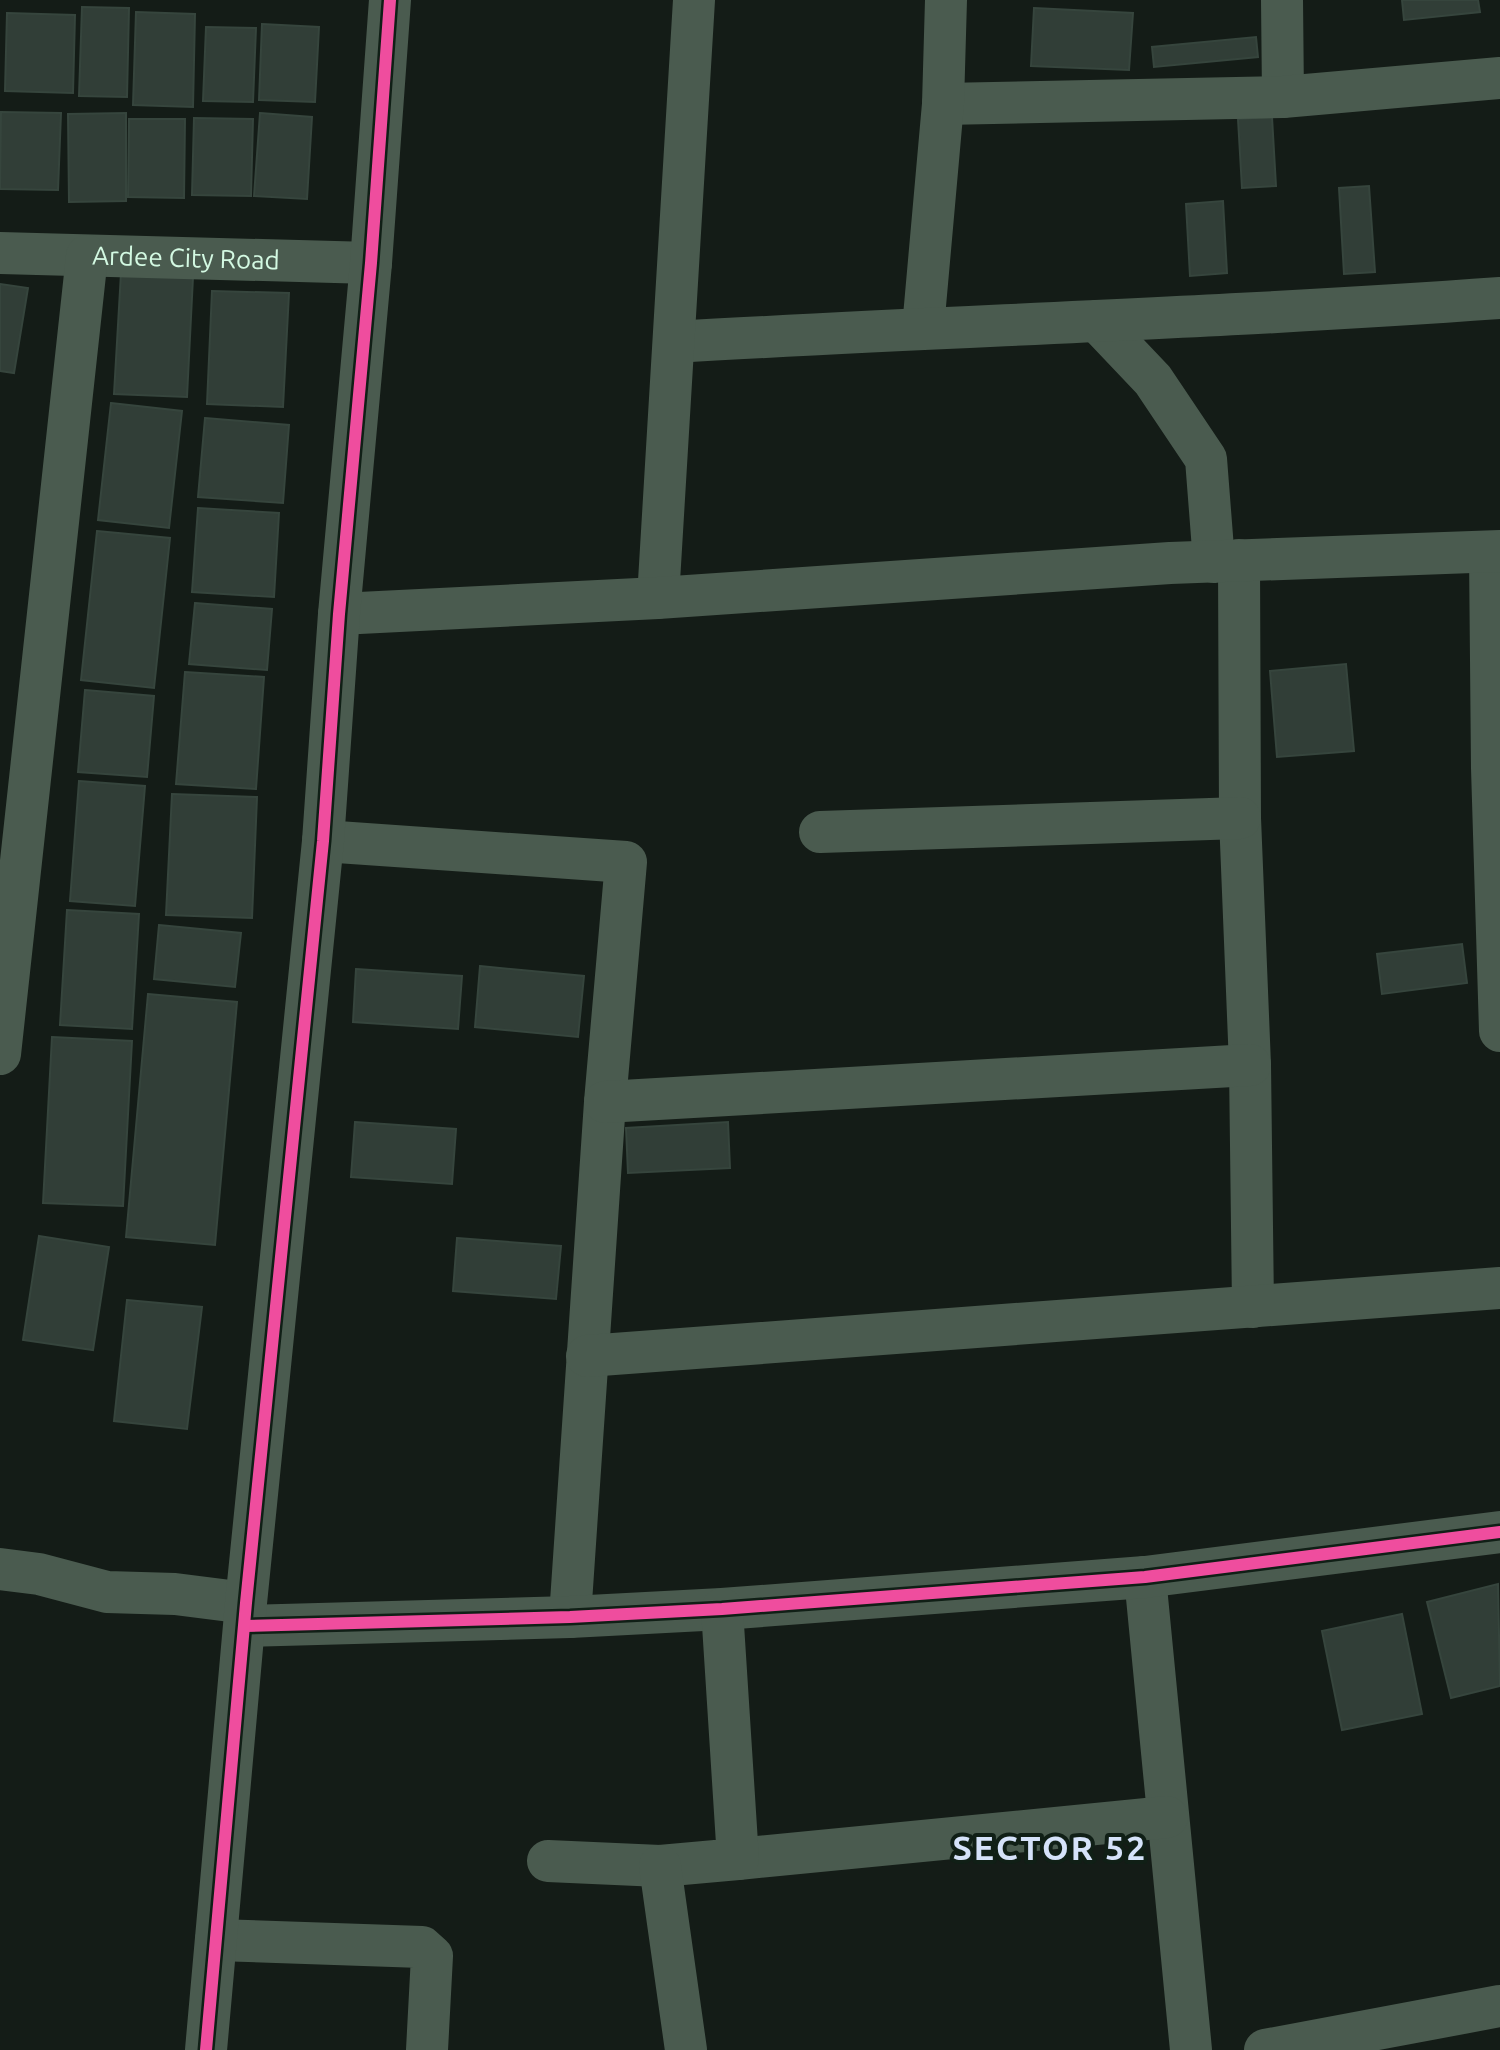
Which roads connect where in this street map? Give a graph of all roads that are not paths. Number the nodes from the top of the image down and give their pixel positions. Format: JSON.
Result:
{"nodes":[{"id":1,"x":390,"y":0,"type":"edge"},
{"id":2,"x":694,"y":0,"type":"edge"},
{"id":3,"x":946,"y":0,"type":"edge"},
{"id":4,"x":1282,"y":0,"type":"edge"},
{"id":5,"x":1500,"y":78,"type":"edge"},
{"id":6,"x":1283,"y":97,"type":"junction"},
{"id":7,"x":943,"y":104,"type":"junction"},
{"id":8,"x":0,"y":253,"type":"edge"},
{"id":9,"x":87,"y":256,"type":"junction"},
{"id":10,"x":371,"y":263,"type":"junction"},
{"id":11,"x":1500,"y":298,"type":"edge"},
{"id":12,"x":1097,"y":321,"type":"junction"},
{"id":13,"x":923,"y":328,"type":"junction"},
{"id":14,"x":674,"y":342,"type":"junction"},
{"id":15,"x":1495,"y":552,"type":"edge"},
{"id":16,"x":1226,"y":561,"type":"junction"},
{"id":17,"x":658,"y":598,"type":"junction"},
{"id":18,"x":339,"y":614,"type":"junction"},
{"id":19,"x":1496,"y":767,"type":"edge"},
{"id":20,"x":1240,"y":818,"type":"junction"},
{"id":21,"x":820,"y":832,"type":"dead end"},
{"id":22,"x":323,"y":841,"type":"junction"},
{"id":23,"x":1499,"y":974,"type":"edge"},
{"id":24,"x":1500,"y":1031,"type":"edge"},
{"id":25,"x":0,"y":1054,"type":"edge"},
{"id":26,"x":1250,"y":1065,"type":"junction"},
{"id":27,"x":605,"y":1102,"type":"junction"},
{"id":28,"x":1500,"y":1288,"type":"edge"},
{"id":29,"x":1253,"y":1307,"type":"junction"},
{"id":30,"x":587,"y":1356,"type":"junction"},
{"id":31,"x":1500,"y":1532,"type":"edge"},
{"id":32,"x":0,"y":1569,"type":"edge"},
{"id":33,"x":1145,"y":1577,"type":"junction"},
{"id":34,"x":722,"y":1609,"type":"junction"},
{"id":35,"x":245,"y":1614,"type":"junction"},
{"id":36,"x":570,"y":1617,"type":"junction"},
{"id":37,"x":1167,"y":1817,"type":"junction"},
{"id":38,"x":738,"y":1859,"type":"junction"},
{"id":39,"x":548,"y":1861,"type":"dead end"},
{"id":40,"x":660,"y":1866,"type":"junction"},
{"id":41,"x":216,"y":1940,"type":"junction"},
{"id":42,"x":1500,"y":2006,"type":"edge"},
{"id":43,"x":206,"y":2050,"type":"edge"},
{"id":44,"x":427,"y":2050,"type":"edge"},
{"id":45,"x":686,"y":2050,"type":"edge"},
{"id":46,"x":1191,"y":2050,"type":"edge"},
{"id":47,"x":1265,"y":2050,"type":"edge"}],
"edges":[{"from":1,"to":10,"type":"street"},
{"from":2,"to":14,"type":"street"},
{"from":3,"to":7,"type":"street"},
{"from":4,"to":6,"type":"street"},
{"from":5,"to":6,"type":"street"},
{"from":6,"to":7,"type":"street"},
{"from":7,"to":13,"type":"street"},
{"from":8,"to":9,"type":"street","name":"Ardee City Road"},
{"from":9,"to":10,"type":"street","name":"Ardee City Road"},
{"from":9,"to":25,"type":"street"},
{"from":10,"to":18,"type":"street"},
{"from":11,"to":12,"type":"street"},
{"from":12,"to":13,"type":"street"},
{"from":12,"to":16,"type":"street"},
{"from":13,"to":14,"type":"street"},
{"from":14,"to":17,"type":"street"},
{"from":15,"to":16,"type":"street"},
{"from":15,"to":19,"type":"street"},
{"from":16,"to":17,"type":"street"},
{"from":16,"to":20,"type":"street"},
{"from":17,"to":18,"type":"street"},
{"from":18,"to":22,"type":"street"},
{"from":19,"to":23,"type":"street"},
{"from":20,"to":21,"type":"street"},
{"from":20,"to":26,"type":"street"},
{"from":22,"to":27,"type":"street"},
{"from":22,"to":35,"type":"street"},
{"from":23,"to":24,"type":"street"},
{"from":26,"to":27,"type":"street"},
{"from":26,"to":29,"type":"street"},
{"from":27,"to":30,"type":"street"},
{"from":28,"to":29,"type":"street"},
{"from":29,"to":30,"type":"street"},
{"from":30,"to":36,"type":"street"},
{"from":31,"to":33,"type":"street"},
{"from":32,"to":35,"type":"street"},
{"from":33,"to":34,"type":"street"},
{"from":33,"to":37,"type":"street"},
{"from":34,"to":36,"type":"street"},
{"from":34,"to":38,"type":"street"},
{"from":35,"to":36,"type":"street"},
{"from":35,"to":41,"type":"street"},
{"from":37,"to":38,"type":"street"},
{"from":37,"to":46,"type":"street"},
{"from":38,"to":40,"type":"street"},
{"from":39,"to":40,"type":"street"},
{"from":40,"to":45,"type":"street"},
{"from":41,"to":43,"type":"street"},
{"from":41,"to":44,"type":"street"},
{"from":42,"to":47,"type":"street"}]}
